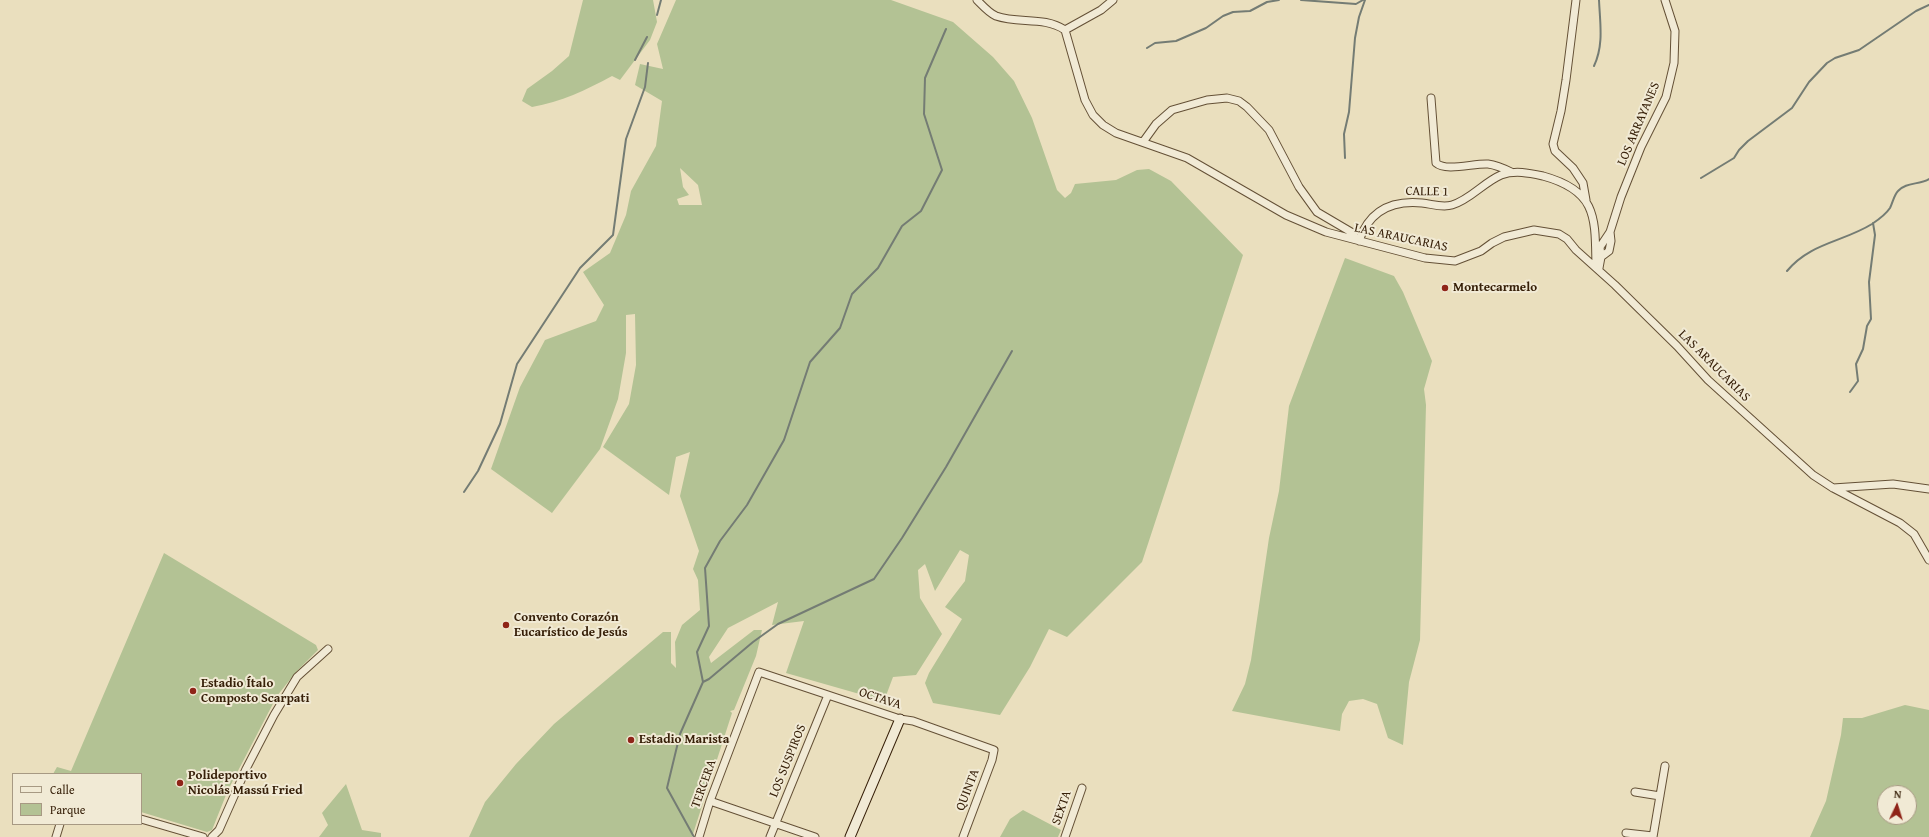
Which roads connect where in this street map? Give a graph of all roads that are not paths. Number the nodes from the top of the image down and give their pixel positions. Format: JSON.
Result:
{"nodes":[{"id":1,"x":977,"y":0,"type":"edge"},
{"id":2,"x":1113,"y":0,"type":"edge"},
{"id":3,"x":1576,"y":0,"type":"edge"},
{"id":4,"x":1665,"y":0,"type":"edge"},
{"id":5,"x":1065,"y":30,"type":"junction"},
{"id":6,"x":1431,"y":98,"type":"dead end"},
{"id":7,"x":1143,"y":142,"type":"junction"},
{"id":8,"x":1511,"y":172,"type":"junction"},
{"id":9,"x":1586,"y":200,"type":"junction"},
{"id":10,"x":1359,"y":241,"type":"junction"},
{"id":11,"x":1597,"y":268,"type":"junction"},
{"id":12,"x":1833,"y":488,"type":"junction"},
{"id":13,"x":1929,"y":490,"type":"edge"},
{"id":14,"x":1929,"y":560,"type":"edge"},
{"id":15,"x":328,"y":649,"type":"dead end"},
{"id":16,"x":759,"y":672,"type":"joint"},
{"id":17,"x":828,"y":695,"type":"junction"},
{"id":18,"x":900,"y":719,"type":"junction"},
{"id":19,"x":994,"y":750,"type":"joint"},
{"id":20,"x":1665,"y":766,"type":"dead end"},
{"id":21,"x":1082,"y":788,"type":"dead end"},
{"id":22,"x":1635,"y":792,"type":"dead end"},
{"id":23,"x":1660,"y":796,"type":"junction"},
{"id":24,"x":710,"y":801,"type":"junction"},
{"id":25,"x":142,"y":819,"type":"edge"},
{"id":26,"x":776,"y":822,"type":"junction"},
{"id":27,"x":60,"y":825,"type":"edge"},
{"id":28,"x":1626,"y":833,"type":"dead end"},
{"id":29,"x":56,"y":837,"type":"edge"},
{"id":30,"x":203,"y":837,"type":"edge"},
{"id":31,"x":212,"y":837,"type":"edge"},
{"id":32,"x":699,"y":837,"type":"edge"},
{"id":33,"x":770,"y":837,"type":"edge"},
{"id":34,"x":815,"y":837,"type":"edge"},
{"id":35,"x":850,"y":837,"type":"edge"},
{"id":36,"x":963,"y":837,"type":"edge"},
{"id":37,"x":1065,"y":837,"type":"edge"},
{"id":38,"x":1653,"y":837,"type":"edge"}],
"edges":[{"from":1,"to":5,"type":"street"},
{"from":2,"to":5,"type":"street"},
{"from":3,"to":9,"type":"street"},
{"from":4,"to":11,"type":"street","name":"LOS ARRAYANES"},
{"from":5,"to":7,"type":"street","name":"LAS ARAUCARIAS"},
{"from":6,"to":8,"type":"street"},
{"from":7,"to":10,"type":"street","name":"LAS ARAUCARIAS"},
{"from":7,"to":10,"type":"street"},
{"from":8,"to":9,"type":"street","name":"CALLE 1"},
{"from":8,"to":10,"type":"street","name":"CALLE 1"},
{"from":9,"to":11,"type":"street","name":"CALLE 1"},
{"from":10,"to":11,"type":"street","name":"LAS ARAUCARIAS"},
{"from":11,"to":12,"type":"street","name":"LAS ARAUCARIAS"},
{"from":12,"to":13,"type":"street"},
{"from":12,"to":14,"type":"street","name":"LAS ARAUCARIAS"},
{"from":15,"to":31,"type":"street"},
{"from":16,"to":17,"type":"street","name":"OCTAVA"},
{"from":16,"to":24,"type":"street","name":"TERCERA"},
{"from":17,"to":18,"type":"street","name":"OCTAVA"},
{"from":17,"to":26,"type":"street","name":"LOS SUSPIROS"},
{"from":18,"to":19,"type":"street","name":"OCTAVA"},
{"from":18,"to":35,"type":"street"},
{"from":19,"to":36,"type":"street","name":"QUINTA"},
{"from":20,"to":23,"type":"street"},
{"from":21,"to":37,"type":"street","name":"SEXTA"},
{"from":22,"to":23,"type":"street"},
{"from":23,"to":38,"type":"street"},
{"from":24,"to":26,"type":"street"},
{"from":24,"to":32,"type":"street","name":"TERCERA"},
{"from":25,"to":30,"type":"street"},
{"from":26,"to":33,"type":"street","name":"LOS SUSPIROS"},
{"from":26,"to":34,"type":"street"},
{"from":27,"to":29,"type":"street"},
{"from":28,"to":38,"type":"street"}]}
